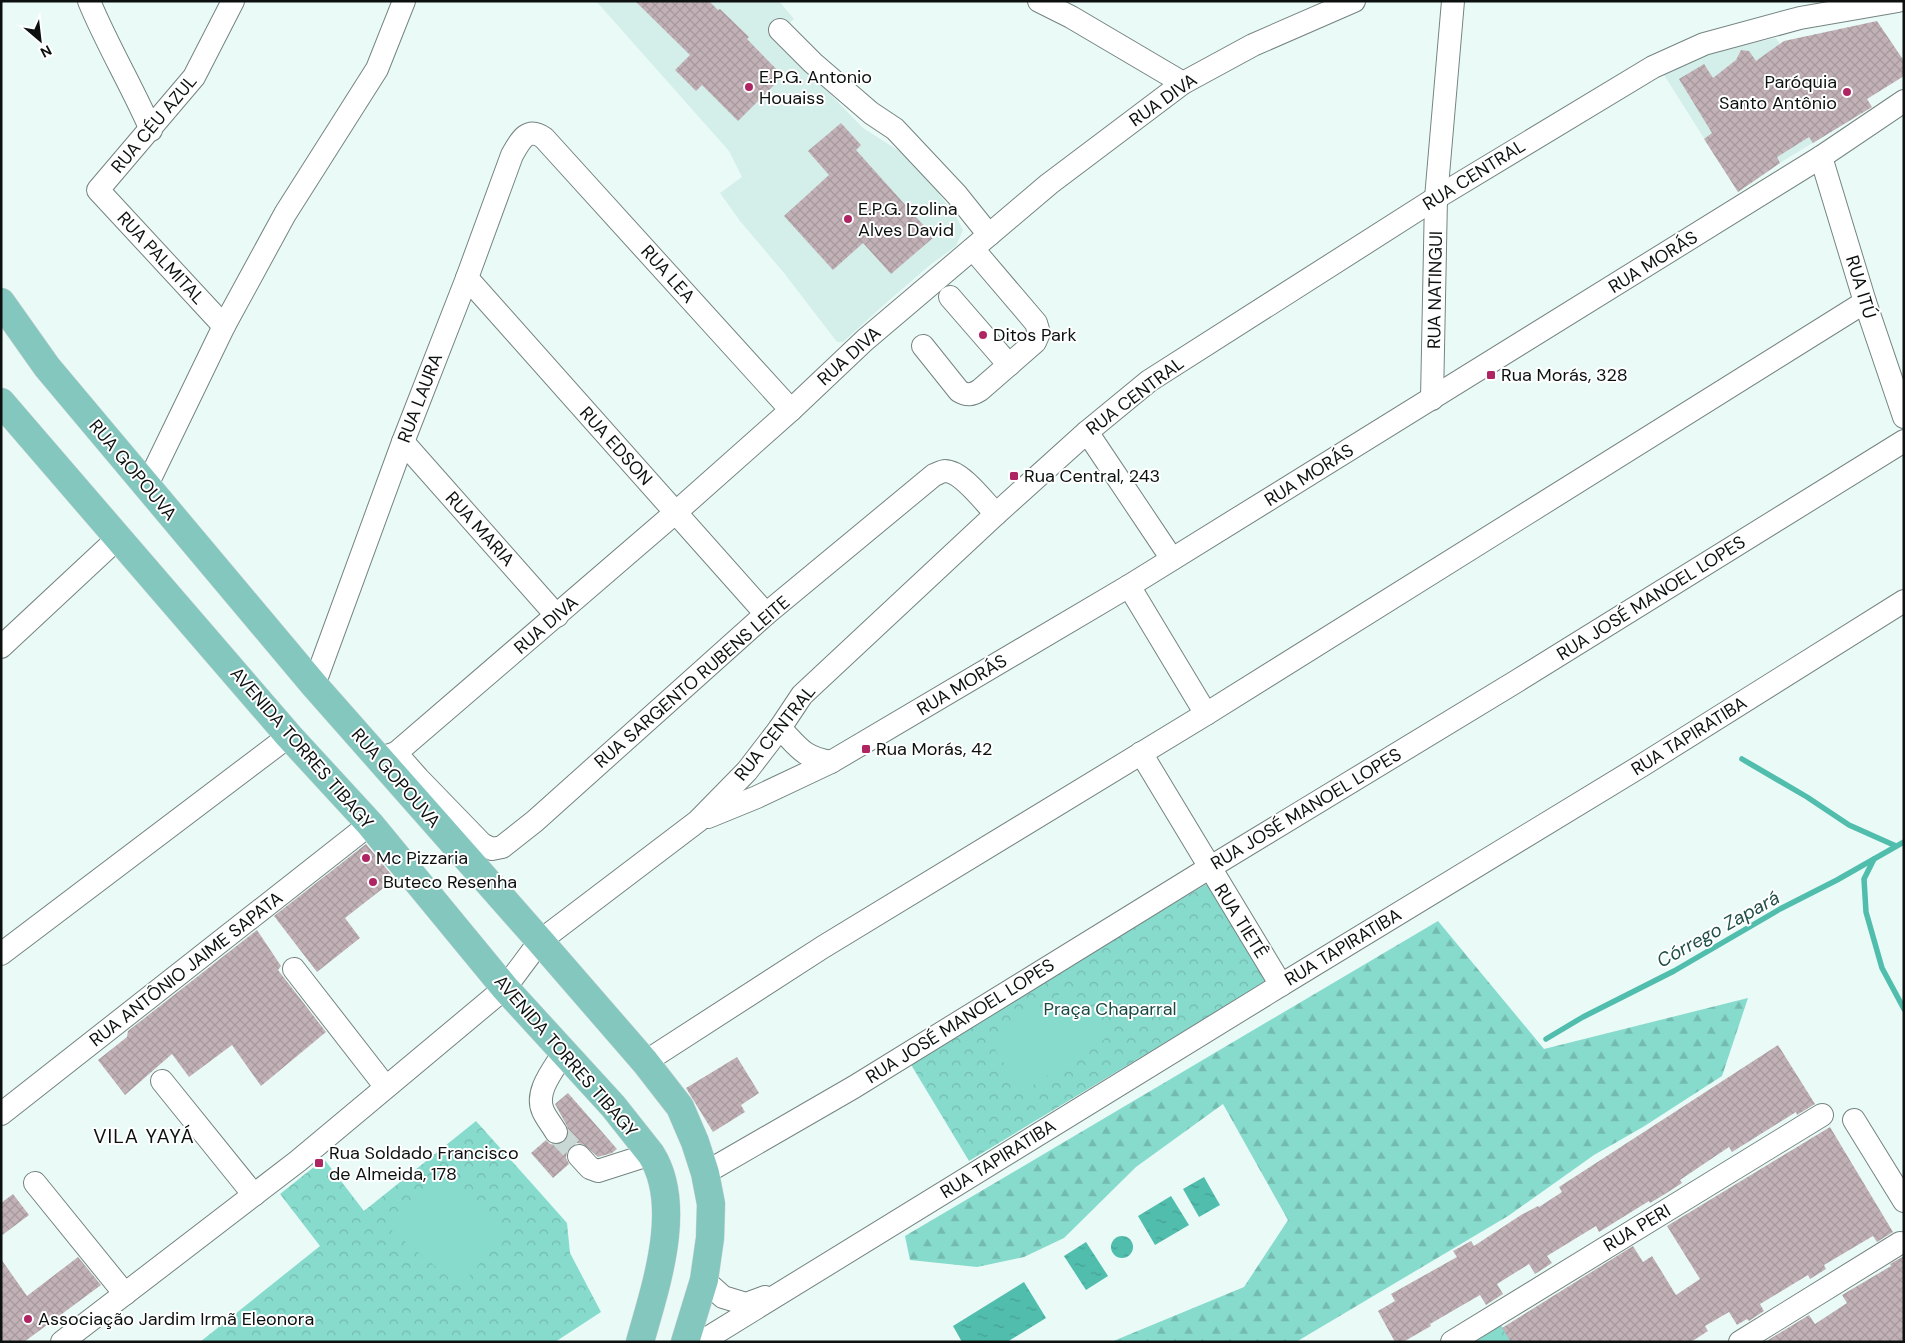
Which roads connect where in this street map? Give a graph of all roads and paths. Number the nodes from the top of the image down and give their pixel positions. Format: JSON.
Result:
{"nodes":[{"id":1,"x":89,"y":1,"type":"edge"},
{"id":2,"x":233,"y":1,"type":"edge"},
{"id":3,"x":404,"y":1,"type":"edge"},
{"id":4,"x":1039,"y":1,"type":"edge"},
{"id":5,"x":1354,"y":1,"type":"edge"},
{"id":6,"x":1454,"y":1,"type":"edge"},
{"id":7,"x":1898,"y":1,"type":"edge"},
{"id":8,"x":1800,"y":10,"type":"edge"},
{"id":9,"x":780,"y":30,"type":"dead end"},
{"id":10,"x":1183,"y":83,"type":"junction"},
{"id":11,"x":1904,"y":101,"type":"edge"},
{"id":12,"x":151,"y":130,"type":"junction"},
{"id":13,"x":544,"y":138,"type":"joint"},
{"id":14,"x":1822,"y":157,"type":"junction"},
{"id":15,"x":98,"y":190,"type":"joint"},
{"id":16,"x":1436,"y":198,"type":"junction"},
{"id":17,"x":981,"y":242,"type":"junction"},
{"id":18,"x":467,"y":278,"type":"junction"},
{"id":19,"x":950,"y":297,"type":"dead end"},
{"id":20,"x":1,"y":302,"type":"edge"},
{"id":21,"x":1865,"y":302,"type":"junction"},
{"id":22,"x":224,"y":326,"type":"junction"},
{"id":23,"x":923,"y":346,"type":"dead end"},
{"id":24,"x":1009,"y":365,"type":"junction"},
{"id":25,"x":1432,"y":399,"type":"junction"},
{"id":26,"x":1,"y":402,"type":"edge"},
{"id":27,"x":791,"y":410,"type":"junction"},
{"id":28,"x":1904,"y":417,"type":"edge"},
{"id":29,"x":1087,"y":432,"type":"junction"},
{"id":30,"x":1904,"y":441,"type":"edge"},
{"id":31,"x":402,"y":442,"type":"junction"},
{"id":32,"x":147,"y":485,"type":"junction"},
{"id":33,"x":675,"y":513,"type":"junction"},
{"id":34,"x":996,"y":514,"type":"junction"},
{"id":35,"x":118,"y":538,"type":"junction"},
{"id":36,"x":1172,"y":559,"type":"junction"},
{"id":37,"x":1130,"y":586,"type":"junction"},
{"id":38,"x":1904,"y":601,"type":"edge"},
{"id":39,"x":766,"y":614,"type":"junction"},
{"id":40,"x":557,"y":616,"type":"junction"},
{"id":41,"x":1,"y":647,"type":"edge"},
{"id":42,"x":314,"y":685,"type":"junction"},
{"id":43,"x":1206,"y":714,"type":"junction"},
{"id":44,"x":780,"y":728,"type":"junction"},
{"id":45,"x":289,"y":736,"type":"junction"},
{"id":46,"x":1141,"y":753,"type":"junction"},
{"id":47,"x":387,"y":756,"type":"junction"},
{"id":48,"x":831,"y":762,"type":"junction"},
{"id":49,"x":698,"y":821,"type":"junction"},
{"id":50,"x":370,"y":824,"type":"junction"},
{"id":51,"x":1209,"y":868,"type":"junction"},
{"id":52,"x":540,"y":941,"type":"junction"},
{"id":53,"x":1,"y":954,"type":"edge"},
{"id":54,"x":294,"y":969,"type":"dead end"},
{"id":55,"x":1280,"y":984,"type":"junction"},
{"id":56,"x":505,"y":988,"type":"junction"},
{"id":57,"x":564,"y":1052,"type":"junction"},
{"id":58,"x":645,"y":1062,"type":"junction"},
{"id":59,"x":162,"y":1081,"type":"dead end"},
{"id":60,"x":385,"y":1086,"type":"junction"},
{"id":61,"x":1,"y":1114,"type":"edge"},
{"id":62,"x":1822,"y":1115,"type":"dead end"},
{"id":63,"x":1854,"y":1120,"type":"dead end"},
{"id":64,"x":556,"y":1132,"type":"tunnel mouth"},
{"id":65,"x":651,"y":1154,"type":"junction"},
{"id":66,"x":579,"y":1156,"type":"tunnel mouth"},
{"id":67,"x":705,"y":1173,"type":"junction"},
{"id":68,"x":35,"y":1183,"type":"dead end"},
{"id":69,"x":254,"y":1195,"type":"junction"},
{"id":70,"x":1904,"y":1201,"type":"edge"},
{"id":71,"x":1900,"y":1244,"type":"dead end"},
{"id":72,"x":704,"y":1280,"type":"junction"},
{"id":73,"x":782,"y":1292,"type":"junction"},
{"id":74,"x":125,"y":1294,"type":"junction"},
{"id":75,"x":62,"y":1342,"type":"edge"},
{"id":76,"x":640,"y":1342,"type":"edge"},
{"id":77,"x":685,"y":1342,"type":"edge"},
{"id":78,"x":700,"y":1342,"type":"edge"},
{"id":79,"x":1452,"y":1342,"type":"edge"},
{"id":80,"x":1740,"y":1342,"type":"edge"}],
"edges":[{"from":1,"to":12,"type":"street"},
{"from":2,"to":12,"type":"street","name":"RUA CÉU AZUL"},
{"from":3,"to":22,"type":"street"},
{"from":4,"to":10,"type":"street"},
{"from":5,"to":10,"type":"street","name":"RUA DIVA"},
{"from":6,"to":16,"type":"street","name":"RUA NATINGUI"},
{"from":7,"to":8,"type":"street","name":"RUA CENTRAL"},
{"from":8,"to":16,"type":"street","name":"RUA CENTRAL"},
{"from":9,"to":17,"type":"street"},
{"from":10,"to":17,"type":"street","name":"RUA DIVA"},
{"from":11,"to":14,"type":"street","name":"RUA MORÁS"},
{"from":12,"to":15,"type":"street","name":"RUA CÉU AZUL"},
{"from":13,"to":18,"type":"street","name":"RUA LAURA"},
{"from":13,"to":27,"type":"street","name":"RUA LEA"},
{"from":14,"to":21,"type":"street","name":"RUA ITÚ"},
{"from":14,"to":25,"type":"street","name":"RUA MORÁS"},
{"from":15,"to":22,"type":"street","name":"RUA PALMITAL"},
{"from":16,"to":25,"type":"street","name":"RUA NATINGUI"},
{"from":16,"to":29,"type":"street","name":"RUA CENTRAL"},
{"from":17,"to":24,"type":"street"},
{"from":17,"to":27,"type":"street","name":"RUA DIVA"},
{"from":18,"to":31,"type":"street","name":"RUA LAURA"},
{"from":18,"to":33,"type":"street","name":"RUA EDSON"},
{"from":19,"to":24,"type":"street"},
{"from":20,"to":32,"type":"main road","name":"RUA GOPOUVA"},
{"from":21,"to":28,"type":"street","name":"RUA ITÚ"},
{"from":21,"to":43,"type":"street"},
{"from":22,"to":32,"type":"street"},
{"from":23,"to":24,"type":"street"},
{"from":25,"to":36,"type":"street","name":"RUA MORÁS"},
{"from":26,"to":35,"type":"main road","name":"AVENIDA TORRES TIBAGY"},
{"from":27,"to":33,"type":"street","name":"RUA DIVA"},
{"from":29,"to":34,"type":"street","name":"RUA CENTRAL"},
{"from":29,"to":36,"type":"street"},
{"from":30,"to":51,"type":"street","name":"RUA JOSÉ MANOEL LOPES"},
{"from":31,"to":40,"type":"street","name":"RUA MARIA"},
{"from":31,"to":42,"type":"street","name":"RUA LAURA"},
{"from":32,"to":42,"type":"main road","name":"RUA GOPOUVA"},
{"from":33,"to":39,"type":"street","name":"RUA EDSON"},
{"from":33,"to":40,"type":"street","name":"RUA DIVA"},
{"from":34,"to":39,"type":"street","name":"RUA SARGENTO RUBENS LEITE"},
{"from":34,"to":44,"type":"street","name":"RUA CENTRAL"},
{"from":35,"to":41,"type":"street"},
{"from":35,"to":45,"type":"main road","name":"AVENIDA TORRES TIBAGY"},
{"from":36,"to":37,"type":"street","name":"RUA MORÁS"},
{"from":37,"to":43,"type":"street"},
{"from":37,"to":48,"type":"street","name":"RUA MORÁS"},
{"from":38,"to":55,"type":"street","name":"RUA TAPIRATIBA"},
{"from":39,"to":47,"type":"street","name":"RUA SARGENTO RUBENS LEITE"},
{"from":40,"to":47,"type":"street","name":"RUA DIVA"},
{"from":42,"to":47,"type":"main road","name":"RUA GOPOUVA"},
{"from":43,"to":46,"type":"street"},
{"from":44,"to":48,"type":"street"},
{"from":44,"to":49,"type":"street","name":"RUA CENTRAL"},
{"from":45,"to":50,"type":"main road","name":"AVENIDA TORRES TIBAGY"},
{"from":45,"to":53,"type":"street"},
{"from":46,"to":51,"type":"street","name":"RUA TIETÊ"},
{"from":46,"to":58,"type":"street"},
{"from":47,"to":52,"type":"main road","name":"RUA GOPOUVA"},
{"from":48,"to":49,"type":"street","name":"RUA MORÁS"},
{"from":49,"to":52,"type":"street","name":"RUA CENTRAL"},
{"from":50,"to":56,"type":"main road","name":"AVENIDA TORRES TIBAGY"},
{"from":50,"to":61,"type":"street","name":"RUA ANTÔNIO JAIME SAPATA"},
{"from":51,"to":55,"type":"street","name":"RUA TIETÊ"},
{"from":51,"to":67,"type":"street","name":"RUA JOSÉ MANOEL LOPES"},
{"from":52,"to":56,"type":"street","name":"RUA CENTRAL"},
{"from":52,"to":58,"type":"main road","name":"RUA GOPOUVA"},
{"from":54,"to":60,"type":"street"},
{"from":55,"to":73,"type":"street","name":"RUA TAPIRATIBA"},
{"from":56,"to":57,"type":"main road","name":"AVENIDA TORRES TIBAGY"},
{"from":56,"to":60,"type":"street","name":"RUA CENTRAL"},
{"from":57,"to":64,"type":"street"},
{"from":57,"to":65,"type":"main road","name":"AVENIDA TORRES TIBAGY"},
{"from":58,"to":67,"type":"main road","name":"RUA GOPOUVA"},
{"from":59,"to":69,"type":"street"},
{"from":60,"to":69,"type":"street","name":"RUA CENTRAL"},
{"from":62,"to":79,"type":"street","name":"RUA PERI"},
{"from":63,"to":70,"type":"street"},
{"from":65,"to":66,"type":"street"},
{"from":65,"to":76,"type":"main road","name":"AVENIDA TORRES TIBAGY"},
{"from":67,"to":72,"type":"main road","name":"RUA GOPOUVA"},
{"from":68,"to":74,"type":"street"},
{"from":69,"to":74,"type":"street","name":"RUA CENTRAL"},
{"from":71,"to":80,"type":"street"},
{"from":72,"to":73,"type":"street","name":"RUA TAPIRATIBA"},
{"from":72,"to":77,"type":"main road","name":"RUA GOPOUVA"},
{"from":73,"to":78,"type":"street","name":"RUA TAPIRATIBA"},
{"from":74,"to":75,"type":"street","name":"RUA CENTRAL"}]}
